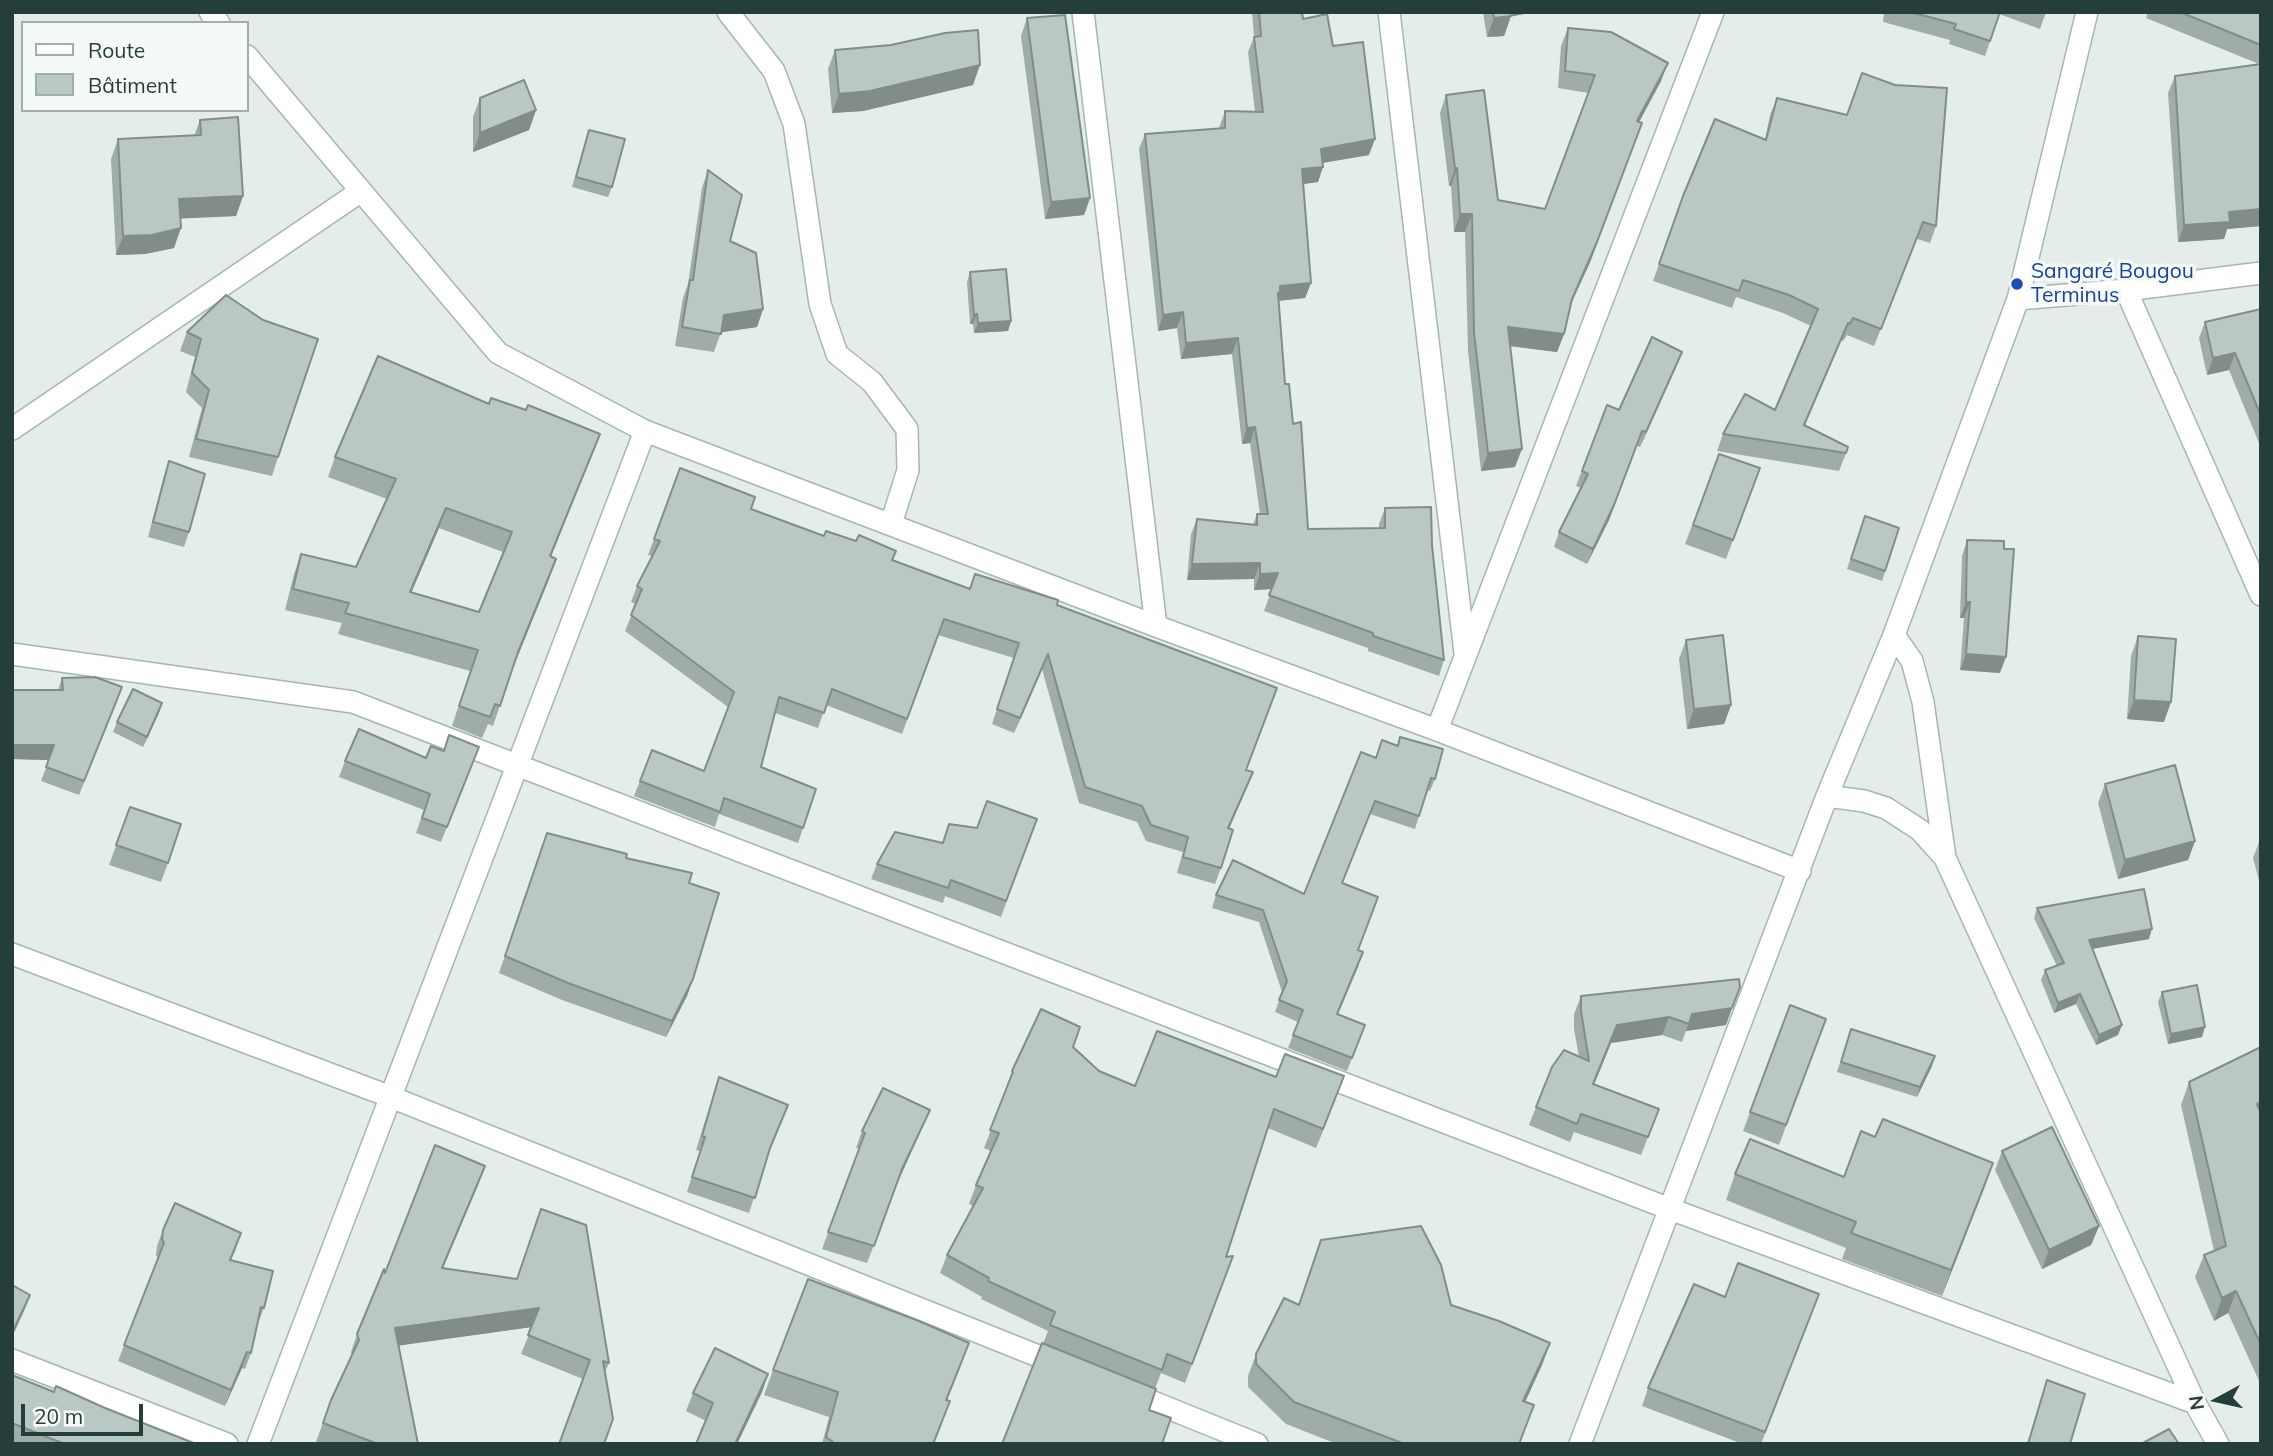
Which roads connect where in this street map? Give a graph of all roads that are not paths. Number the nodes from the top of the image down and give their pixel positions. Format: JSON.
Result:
{"nodes":[{"id":1,"x":728,"y":12,"type":"edge"},
{"id":2,"x":1083,"y":12,"type":"edge"},
{"id":3,"x":1389,"y":12,"type":"edge"},
{"id":4,"x":1713,"y":12,"type":"edge"},
{"id":5,"x":2087,"y":12,"type":"edge"},
{"id":6,"x":248,"y":57,"type":"edge"},
{"id":7,"x":361,"y":191,"type":"junction"},
{"id":8,"x":2261,"y":273,"type":"edge"},
{"id":9,"x":2126,"y":290,"type":"junction"},
{"id":10,"x":2018,"y":299,"type":"junction"},
{"id":11,"x":12,"y":429,"type":"edge"},
{"id":12,"x":645,"y":431,"type":"junction"},
{"id":13,"x":891,"y":524,"type":"junction"},
{"id":14,"x":2261,"y":595,"type":"edge"},
{"id":15,"x":1156,"y":626,"type":"junction"},
{"id":16,"x":1894,"y":635,"type":"junction"},
{"id":17,"x":12,"y":654,"type":"edge"},
{"id":18,"x":1465,"y":655,"type":"junction"},
{"id":19,"x":1437,"y":730,"type":"junction"},
{"id":20,"x":518,"y":765,"type":"junction"},
{"id":21,"x":1828,"y":796,"type":"junction"},
{"id":22,"x":1945,"y":858,"type":"junction"},
{"id":23,"x":1800,"y":871,"type":"junction"},
{"id":24,"x":12,"y":954,"type":"edge"},
{"id":25,"x":391,"y":1097,"type":"junction"},
{"id":26,"x":1670,"y":1209,"type":"junction"},
{"id":27,"x":12,"y":1360,"type":"edge"},
{"id":28,"x":1076,"y":1371,"type":"edge"},
{"id":29,"x":1102,"y":1382,"type":"edge"},
{"id":30,"x":2195,"y":1403,"type":"junction"},
{"id":31,"x":227,"y":1444,"type":"edge"},
{"id":32,"x":258,"y":1444,"type":"edge"},
{"id":33,"x":1257,"y":1444,"type":"edge"},
{"id":34,"x":1580,"y":1444,"type":"edge"},
{"id":35,"x":2218,"y":1444,"type":"edge"}],
"edges":[{"from":1,"to":13,"type":"street"},
{"from":2,"to":15,"type":"street"},
{"from":3,"to":18,"type":"street"},
{"from":4,"to":18,"type":"street"},
{"from":5,"to":10,"type":"street"},
{"from":6,"to":7,"type":"street"},
{"from":7,"to":11,"type":"street"},
{"from":7,"to":12,"type":"street"},
{"from":8,"to":9,"type":"street"},
{"from":9,"to":10,"type":"street"},
{"from":9,"to":14,"type":"street"},
{"from":10,"to":16,"type":"street"},
{"from":12,"to":13,"type":"street"},
{"from":12,"to":20,"type":"street"},
{"from":13,"to":15,"type":"street"},
{"from":15,"to":19,"type":"street"},
{"from":16,"to":21,"type":"street"},
{"from":16,"to":22,"type":"street"},
{"from":17,"to":20,"type":"street"},
{"from":18,"to":19,"type":"street"},
{"from":19,"to":23,"type":"street"},
{"from":20,"to":25,"type":"street"},
{"from":20,"to":26,"type":"street"},
{"from":21,"to":22,"type":"street"},
{"from":21,"to":23,"type":"street"},
{"from":22,"to":30,"type":"street"},
{"from":23,"to":26,"type":"street"},
{"from":24,"to":25,"type":"street"},
{"from":25,"to":28,"type":"street"},
{"from":25,"to":32,"type":"street"},
{"from":26,"to":30,"type":"street"},
{"from":26,"to":34,"type":"street"},
{"from":27,"to":31,"type":"street"},
{"from":29,"to":33,"type":"street"},
{"from":30,"to":35,"type":"street"}]}
